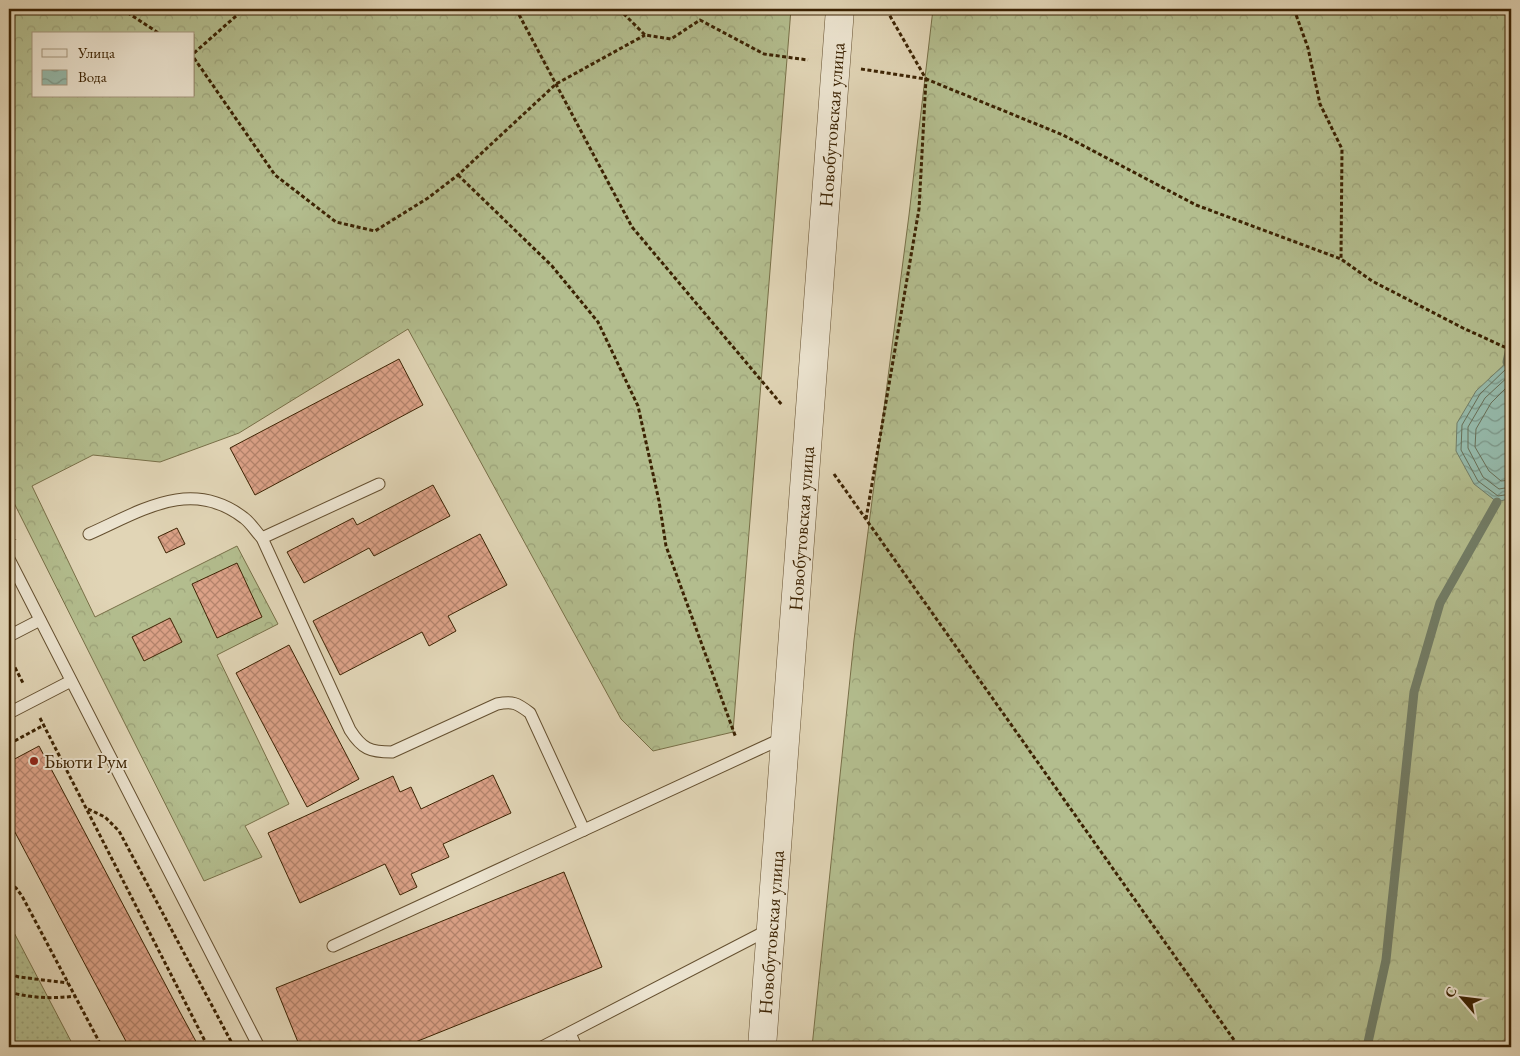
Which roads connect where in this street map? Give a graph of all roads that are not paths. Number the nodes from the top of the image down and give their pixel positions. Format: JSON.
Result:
{"nodes":[{"id":1,"x":840,"y":9,"type":"edge"},
{"id":2,"x":379,"y":484,"type":"dead end"},
{"id":3,"x":89,"y":534,"type":"dead end"},
{"id":4,"x":262,"y":538,"type":"junction"},
{"id":5,"x":9,"y":559,"type":"edge"},
{"id":6,"x":40,"y":620,"type":"junction"},
{"id":7,"x":9,"y":636,"type":"edge"},
{"id":8,"x":71,"y":681,"type":"junction"},
{"id":9,"x":9,"y":713,"type":"edge"},
{"id":10,"x":785,"y":738,"type":"junction"},
{"id":11,"x":584,"y":830,"type":"junction"},
{"id":12,"x":770,"y":930,"type":"junction"},
{"id":13,"x":333,"y":946,"type":"dead end"},
{"id":14,"x":570,"y":1033,"type":"junction"},
{"id":15,"x":260,"y":1047,"type":"edge"},
{"id":16,"x":542,"y":1047,"type":"edge"},
{"id":17,"x":576,"y":1047,"type":"edge"},
{"id":18,"x":762,"y":1047,"type":"edge"}],
"edges":[{"from":1,"to":10,"type":"street","name":"Новобутовская улица"},
{"from":2,"to":4,"type":"lane"},
{"from":3,"to":4,"type":"lane"},
{"from":4,"to":11,"type":"lane"},
{"from":5,"to":6,"type":"lane"},
{"from":6,"to":7,"type":"lane"},
{"from":6,"to":8,"type":"lane"},
{"from":8,"to":9,"type":"lane"},
{"from":8,"to":15,"type":"lane"},
{"from":10,"to":11,"type":"lane"},
{"from":10,"to":12,"type":"street","name":"Новобутовская улица"},
{"from":11,"to":13,"type":"lane"},
{"from":12,"to":14,"type":"lane"},
{"from":12,"to":18,"type":"street","name":"Новобутовская улица"},
{"from":14,"to":16,"type":"lane"},
{"from":14,"to":17,"type":"lane"}]}
